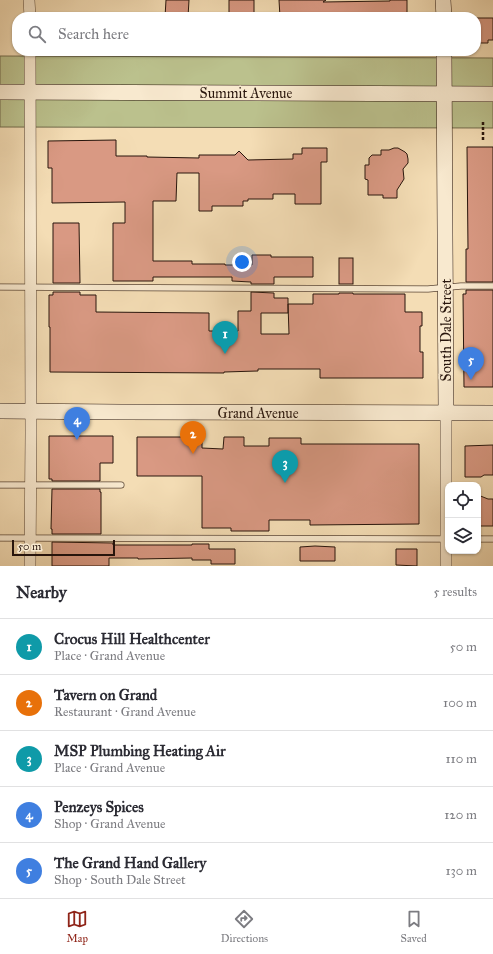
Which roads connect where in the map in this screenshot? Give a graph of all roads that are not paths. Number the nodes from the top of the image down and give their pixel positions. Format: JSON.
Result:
{"nodes":[{"id":1,"x":29,"y":0,"type":"edge"},
{"id":2,"x":443,"y":0,"type":"edge"},
{"id":3,"x":30,"y":12,"type":"edge"},
{"id":4,"x":444,"y":12,"type":"edge"},
{"id":5,"x":30,"y":56,"type":"edge"},
{"id":6,"x":444,"y":56,"type":"edge"},
{"id":7,"x":0,"y":92,"type":"edge"},
{"id":8,"x":30,"y":92,"type":"junction"},
{"id":9,"x":444,"y":94,"type":"junction"},
{"id":10,"x":493,"y":94,"type":"edge"},
{"id":11,"x":493,"y":286,"type":"edge"},
{"id":12,"x":0,"y":287,"type":"edge"},
{"id":13,"x":30,"y":287,"type":"junction"},
{"id":14,"x":446,"y":287,"type":"junction"},
{"id":15,"x":0,"y":411,"type":"edge"},
{"id":16,"x":30,"y":411,"type":"junction"},
{"id":17,"x":446,"y":413,"type":"junction"},
{"id":18,"x":493,"y":413,"type":"edge"},
{"id":19,"x":30,"y":484,"type":"junction"},
{"id":20,"x":0,"y":485,"type":"edge"},
{"id":21,"x":121,"y":485,"type":"dead end"},
{"id":22,"x":447,"y":518,"type":"edge"},
{"id":23,"x":0,"y":538,"type":"edge"},
{"id":24,"x":30,"y":538,"type":"junction"},
{"id":25,"x":445,"y":539,"type":"edge"},
{"id":26,"x":481,"y":539,"type":"edge"},
{"id":27,"x":493,"y":539,"type":"edge"},
{"id":28,"x":446,"y":554,"type":"edge"},
{"id":29,"x":30,"y":566,"type":"edge"},
{"id":30,"x":446,"y":566,"type":"edge"}],
"edges":[{"from":1,"to":3,"type":"street"},
{"from":2,"to":4,"type":"main road"},
{"from":5,"to":8,"type":"street"},
{"from":6,"to":9,"type":"main road","name":"South Dale Street"},
{"from":7,"to":8,"type":"main road","name":"Summit Avenue"},
{"from":8,"to":9,"type":"main road","name":"Summit Avenue"},
{"from":8,"to":13,"type":"street"},
{"from":9,"to":10,"type":"main road","name":"Summit Avenue"},
{"from":9,"to":14,"type":"main road","name":"South Dale Street"},
{"from":11,"to":14,"type":"lane"},
{"from":12,"to":13,"type":"lane"},
{"from":13,"to":14,"type":"lane"},
{"from":13,"to":16,"type":"street"},
{"from":14,"to":17,"type":"main road","name":"South Dale Street"},
{"from":15,"to":16,"type":"main road","name":"Grand Avenue"},
{"from":16,"to":17,"type":"main road","name":"Grand Avenue"},
{"from":16,"to":19,"type":"street"},
{"from":17,"to":18,"type":"main road","name":"Grand Avenue"},
{"from":17,"to":22,"type":"street","name":"South Dale Street"},
{"from":19,"to":20,"type":"lane"},
{"from":19,"to":21,"type":"lane"},
{"from":19,"to":24,"type":"street"},
{"from":23,"to":24,"type":"lane"},
{"from":24,"to":25,"type":"lane"},
{"from":24,"to":29,"type":"street"},
{"from":26,"to":27,"type":"lane"},
{"from":28,"to":30,"type":"street","name":"South Dale Street"}]}
